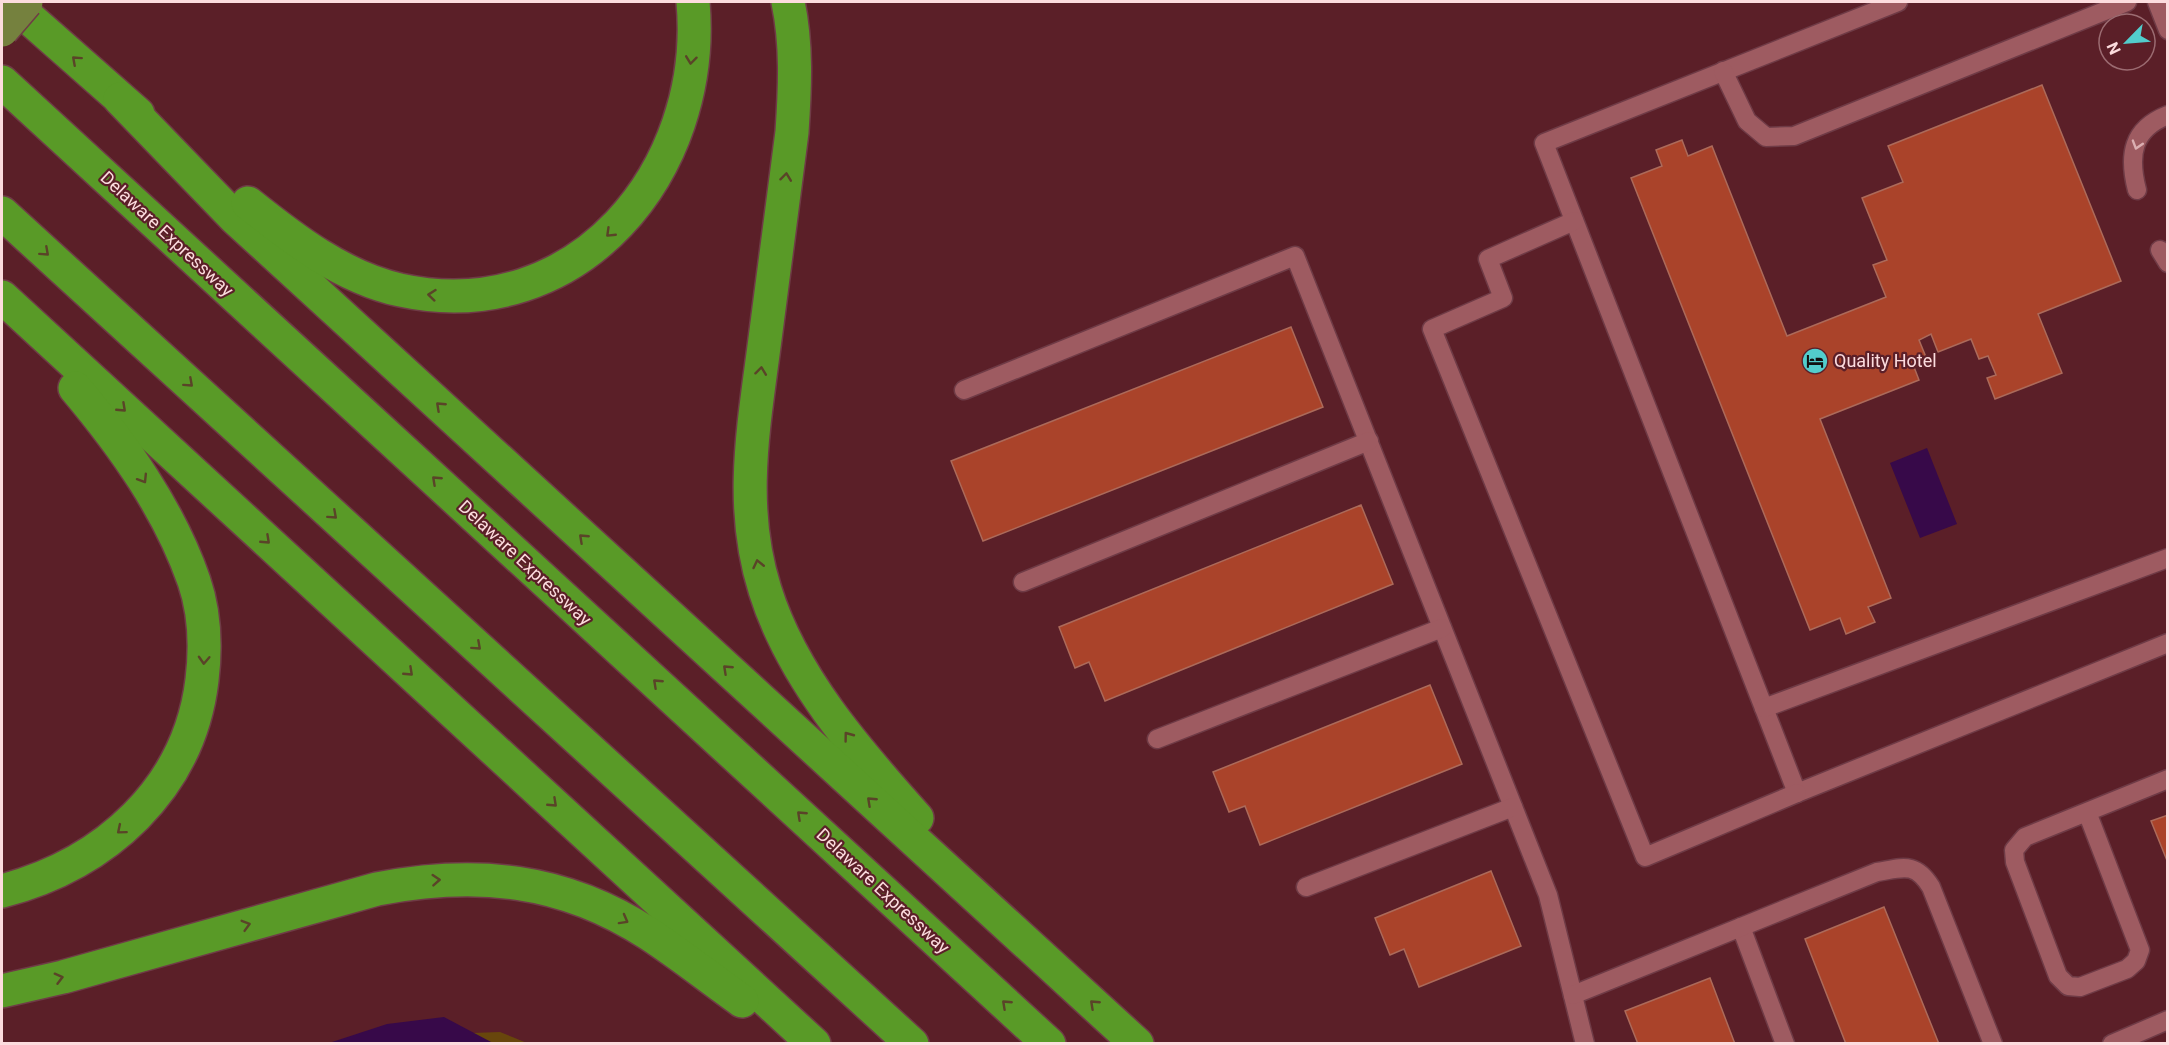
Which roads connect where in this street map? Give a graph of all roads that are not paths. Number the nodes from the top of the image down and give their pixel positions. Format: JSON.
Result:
{"nodes":[{"id":1,"x":11,"y":2,"type":"edge"},
{"id":2,"x":26,"y":2,"type":"edge"},
{"id":3,"x":693,"y":2,"type":"edge"},
{"id":4,"x":788,"y":2,"type":"edge"},
{"id":5,"x":1898,"y":2,"type":"edge"},
{"id":6,"x":2127,"y":2,"type":"edge"},
{"id":7,"x":2157,"y":2,"type":"edge"},
{"id":8,"x":2,"y":30,"type":"edge"},
{"id":9,"x":2168,"y":30,"type":"edge"},
{"id":10,"x":1723,"y":71,"type":"junction"},
{"id":11,"x":2,"y":82,"type":"edge"},
{"id":12,"x":120,"y":99,"type":"junction"},
{"id":13,"x":2168,"y":115,"type":"edge"},
{"id":14,"x":2137,"y":189,"type":"dead end"},
{"id":15,"x":2,"y":213,"type":"edge"},
{"id":16,"x":1574,"y":221,"type":"junction"},
{"id":17,"x":2,"y":297,"type":"edge"},
{"id":18,"x":2,"y":302,"type":"edge"},
{"id":19,"x":964,"y":390,"type":"dead end"},
{"id":20,"x":1369,"y":441,"type":"junction"},
{"id":21,"x":2168,"y":558,"type":"edge"},
{"id":22,"x":1023,"y":582,"type":"dead end"},
{"id":23,"x":1443,"y":628,"type":"junction"},
{"id":24,"x":2168,"y":643,"type":"edge"},
{"id":25,"x":1764,"y":708,"type":"junction"},
{"id":26,"x":1157,"y":739,"type":"dead end"},
{"id":27,"x":2168,"y":779,"type":"edge"},
{"id":28,"x":1797,"y":793,"type":"junction"},
{"id":29,"x":1513,"y":807,"type":"junction"},
{"id":30,"x":2087,"y":812,"type":"junction"},
{"id":31,"x":1306,"y":888,"type":"dead end"},
{"id":32,"x":2,"y":891,"type":"edge"},
{"id":33,"x":1741,"y":927,"type":"junction"},
{"id":34,"x":1023,"y":939,"type":"junction"},
{"id":35,"x":2,"y":990,"type":"edge"},
{"id":36,"x":1573,"y":994,"type":"junction"},
{"id":37,"x":2168,"y":1020,"type":"edge"},
{"id":38,"x":804,"y":1044,"type":"edge"},
{"id":39,"x":814,"y":1044,"type":"edge"},
{"id":40,"x":912,"y":1044,"type":"edge"},
{"id":41,"x":1049,"y":1044,"type":"edge"},
{"id":42,"x":1137,"y":1044,"type":"edge"},
{"id":43,"x":1586,"y":1044,"type":"edge"},
{"id":44,"x":1785,"y":1044,"type":"edge"},
{"id":45,"x":1993,"y":1044,"type":"edge"},
{"id":46,"x":2112,"y":1044,"type":"edge"}],
"edges":[{"from":12,"to":1,"type":"highway","one_way":true},
{"from":2,"to":8,"type":"main road","bridge":true},
{"from":3,"to":12,"type":"highway","one_way":true},
{"from":34,"to":4,"type":"highway","one_way":true},
{"from":5,"to":10,"type":"lane"},
{"from":6,"to":10,"type":"lane"},
{"from":7,"to":9,"type":"lane"},
{"from":10,"to":16,"type":"lane"},
{"from":41,"to":11,"type":"highway","name":"Delaware Expressway","one_way":true},
{"from":34,"to":12,"type":"highway","one_way":true},
{"from":13,"to":14,"type":"lane","one_way":true},
{"from":15,"to":40,"type":"highway","one_way":true},
{"from":16,"to":25,"type":"lane"},
{"from":16,"to":28,"type":"lane"},
{"from":17,"to":39,"type":"highway","one_way":true},
{"from":18,"to":32,"type":"highway","one_way":true},
{"from":19,"to":20,"type":"lane"},
{"from":20,"to":22,"type":"lane"},
{"from":20,"to":23,"type":"lane"},
{"from":21,"to":25,"type":"lane"},
{"from":23,"to":26,"type":"lane"},
{"from":23,"to":29,"type":"lane"},
{"from":24,"to":28,"type":"lane"},
{"from":25,"to":28,"type":"lane"},
{"from":27,"to":30,"type":"lane"},
{"from":29,"to":31,"type":"lane"},
{"from":29,"to":36,"type":"lane"},
{"from":30,"to":30,"type":"lane"},
{"from":33,"to":36,"type":"lane"},
{"from":33,"to":44,"type":"lane"},
{"from":33,"to":45,"type":"lane"},
{"from":42,"to":34,"type":"highway","one_way":true},
{"from":35,"to":38,"type":"highway","one_way":true},
{"from":36,"to":43,"type":"lane"},
{"from":37,"to":46,"type":"lane"}]}
